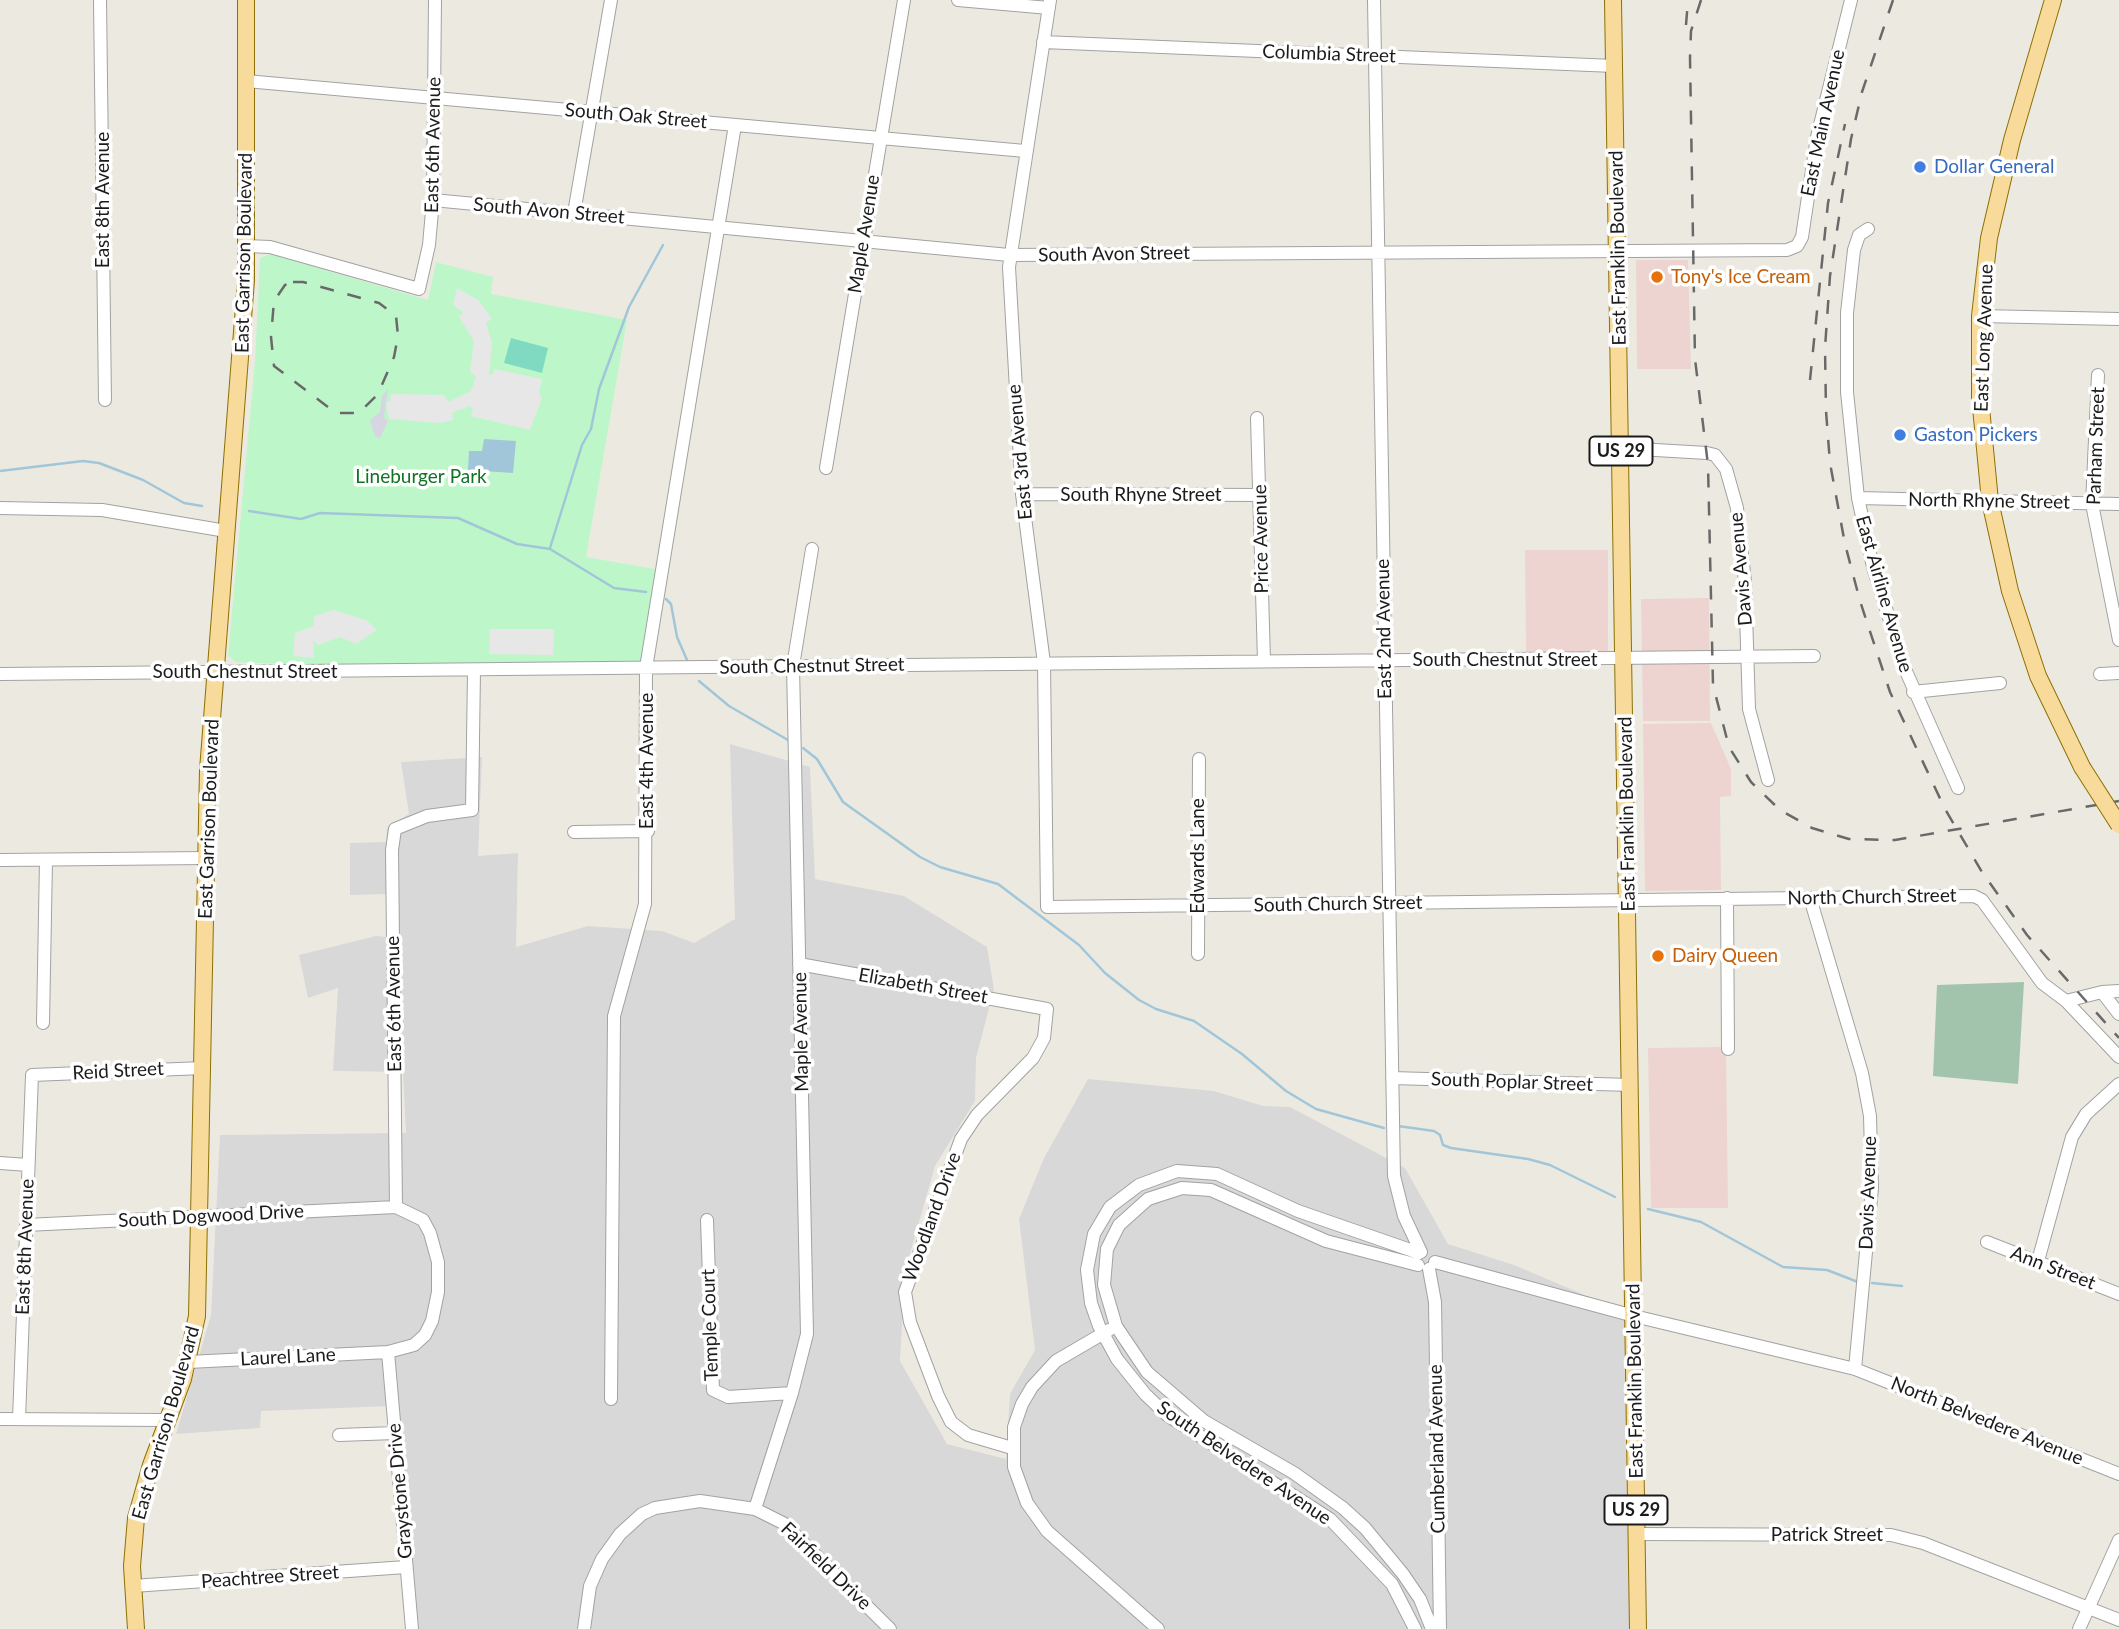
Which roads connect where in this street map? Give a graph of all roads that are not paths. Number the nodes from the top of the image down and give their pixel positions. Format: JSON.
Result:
{"nodes":[{"id":1,"x":100,"y":0,"type":"edge"},
{"id":2,"x":246,"y":0,"type":"edge"},
{"id":3,"x":435,"y":0,"type":"edge"},
{"id":4,"x":611,"y":0,"type":"edge"},
{"id":5,"x":904,"y":0,"type":"edge"},
{"id":6,"x":958,"y":0,"type":"edge"},
{"id":7,"x":1374,"y":0,"type":"edge"},
{"id":8,"x":1613,"y":0,"type":"edge"},
{"id":9,"x":1851,"y":0,"type":"edge"},
{"id":10,"x":2053,"y":0,"type":"edge"},
{"id":11,"x":1049,"y":4,"type":"edge"},
{"id":12,"x":1043,"y":42,"type":"junction"},
{"id":13,"x":1375,"y":56,"type":"junction"},
{"id":14,"x":1614,"y":66,"type":"junction"},
{"id":15,"x":246,"y":81,"type":"junction"},
{"id":16,"x":435,"y":97,"type":"junction"},
{"id":17,"x":592,"y":112,"type":"junction"},
{"id":18,"x":735,"y":125,"type":"junction"},
{"id":19,"x":880,"y":139,"type":"junction"},
{"id":20,"x":1025,"y":150,"type":"junction"},
{"id":21,"x":433,"y":200,"type":"junction"},
{"id":22,"x":574,"y":214,"type":"junction"},
{"id":23,"x":719,"y":227,"type":"junction"},
{"id":24,"x":1868,"y":229,"type":"dead end"},
{"id":25,"x":863,"y":240,"type":"junction"},
{"id":26,"x":246,"y":246,"type":"junction"},
{"id":27,"x":1797,"y":246,"type":"joint"},
{"id":28,"x":1617,"y":251,"type":"junction"},
{"id":29,"x":1377,"y":252,"type":"junction"},
{"id":30,"x":1009,"y":255,"type":"junction"},
{"id":31,"x":1980,"y":316,"type":"junction"},
{"id":32,"x":2119,"y":319,"type":"edge"},
{"id":33,"x":2098,"y":375,"type":"dead end"},
{"id":34,"x":105,"y":400,"type":"dead end"},
{"id":35,"x":1257,"y":418,"type":"dead end"},
{"id":36,"x":1621,"y":449,"type":"junction"},
{"id":37,"x":825,"y":468,"type":"dead end"},
{"id":38,"x":1022,"y":494,"type":"junction"},
{"id":39,"x":1261,"y":495,"type":"junction"},
{"id":40,"x":1858,"y":498,"type":"junction"},
{"id":41,"x":1990,"y":501,"type":"junction"},
{"id":42,"x":2092,"y":504,"type":"junction"},
{"id":43,"x":2119,"y":504,"type":"edge"},
{"id":44,"x":0,"y":508,"type":"edge"},
{"id":45,"x":226,"y":531,"type":"junction"},
{"id":46,"x":812,"y":549,"type":"dead end"},
{"id":47,"x":2119,"y":640,"type":"edge"},
{"id":48,"x":1814,"y":656,"type":"dead end"},
{"id":49,"x":1748,"y":659,"type":"junction"},
{"id":50,"x":1625,"y":660,"type":"junction"},
{"id":51,"x":1264,"y":661,"type":"junction"},
{"id":52,"x":1385,"y":661,"type":"junction"},
{"id":53,"x":1044,"y":663,"type":"junction"},
{"id":54,"x":793,"y":666,"type":"junction"},
{"id":55,"x":646,"y":668,"type":"junction"},
{"id":56,"x":474,"y":671,"type":"junction"},
{"id":57,"x":214,"y":672,"type":"junction"},
{"id":58,"x":2119,"y":673,"type":"edge"},
{"id":59,"x":0,"y":674,"type":"edge"},
{"id":60,"x":2100,"y":674,"type":"dead end"},
{"id":61,"x":2000,"y":683,"type":"dead end"},
{"id":62,"x":1913,"y":692,"type":"junction"},
{"id":63,"x":1199,"y":759,"type":"dead end"},
{"id":64,"x":1768,"y":780,"type":"dead end"},
{"id":65,"x":1958,"y":788,"type":"dead end"},
{"id":66,"x":2119,"y":825,"type":"edge"},
{"id":67,"x":648,"y":831,"type":"junction"},
{"id":68,"x":574,"y":832,"type":"dead end"},
{"id":69,"x":207,"y":858,"type":"junction"},
{"id":70,"x":0,"y":860,"type":"edge"},
{"id":71,"x":46,"y":860,"type":"junction"},
{"id":72,"x":1727,"y":898,"type":"junction"},
{"id":73,"x":1810,"y":898,"type":"junction"},
{"id":74,"x":1629,"y":900,"type":"junction"},
{"id":75,"x":1389,"y":904,"type":"junction"},
{"id":76,"x":1198,"y":906,"type":"junction"},
{"id":77,"x":1048,"y":907,"type":"joint"},
{"id":78,"x":1198,"y":954,"type":"dead end"},
{"id":79,"x":799,"y":964,"type":"junction"},
{"id":80,"x":2119,"y":991,"type":"edge"},
{"id":81,"x":2102,"y":992,"type":"junction"},
{"id":82,"x":2066,"y":1001,"type":"junction"},
{"id":83,"x":1047,"y":1009,"type":"joint"},
{"id":84,"x":2119,"y":1014,"type":"edge"},
{"id":85,"x":43,"y":1023,"type":"dead end"},
{"id":86,"x":1728,"y":1049,"type":"dead end"},
{"id":87,"x":2119,"y":1057,"type":"edge"},
{"id":88,"x":203,"y":1068,"type":"junction"},
{"id":89,"x":32,"y":1075,"type":"joint"},
{"id":90,"x":1392,"y":1078,"type":"junction"},
{"id":91,"x":2119,"y":1084,"type":"edge"},
{"id":92,"x":1631,"y":1085,"type":"junction"},
{"id":93,"x":0,"y":1163,"type":"edge"},
{"id":94,"x":28,"y":1166,"type":"junction"},
{"id":95,"x":396,"y":1207,"type":"junction"},
{"id":96,"x":201,"y":1216,"type":"junction"},
{"id":97,"x":707,"y":1220,"type":"dead end"},
{"id":98,"x":26,"y":1225,"type":"junction"},
{"id":99,"x":1987,"y":1242,"type":"dead end"},
{"id":100,"x":1425,"y":1261,"type":"junction"},
{"id":101,"x":2038,"y":1261,"type":"junction"},
{"id":102,"x":2119,"y":1294,"type":"edge"},
{"id":103,"x":1634,"y":1316,"type":"junction"},
{"id":104,"x":1116,"y":1326,"type":"junction"},
{"id":105,"x":1103,"y":1334,"type":"junction"},
{"id":106,"x":388,"y":1352,"type":"junction"},
{"id":107,"x":188,"y":1362,"type":"junction"},
{"id":108,"x":1856,"y":1369,"type":"junction"},
{"id":109,"x":792,"y":1393,"type":"junction"},
{"id":110,"x":611,"y":1399,"type":"dead end"},
{"id":111,"x":0,"y":1419,"type":"edge"},
{"id":112,"x":19,"y":1419,"type":"junction"},
{"id":113,"x":167,"y":1420,"type":"junction"},
{"id":114,"x":395,"y":1433,"type":"junction"},
{"id":115,"x":339,"y":1435,"type":"dead end"},
{"id":116,"x":1012,"y":1448,"type":"junction"},
{"id":117,"x":2119,"y":1474,"type":"edge"},
{"id":118,"x":755,"y":1509,"type":"junction"},
{"id":119,"x":1637,"y":1534,"type":"junction"},
{"id":120,"x":2119,"y":1541,"type":"edge"},
{"id":121,"x":406,"y":1567,"type":"junction"},
{"id":122,"x":133,"y":1586,"type":"junction"},
{"id":123,"x":2087,"y":1607,"type":"junction"},
{"id":124,"x":2119,"y":1620,"type":"edge"},
{"id":125,"x":136,"y":1629,"type":"edge"},
{"id":126,"x":412,"y":1629,"type":"edge"},
{"id":127,"x":584,"y":1629,"type":"edge"},
{"id":128,"x":890,"y":1629,"type":"edge"},
{"id":129,"x":1158,"y":1629,"type":"edge"},
{"id":130,"x":1415,"y":1629,"type":"edge"},
{"id":131,"x":1432,"y":1629,"type":"edge"},
{"id":132,"x":1440,"y":1629,"type":"edge"},
{"id":133,"x":1638,"y":1629,"type":"edge"},
{"id":134,"x":2079,"y":1629,"type":"edge"}],
"edges":[{"from":1,"to":34,"type":"street","name":"East 8th Avenue"},
{"from":2,"to":15,"type":"main road","name":"East Garrison Boulevard"},
{"from":3,"to":16,"type":"street","name":"East 6th Avenue"},
{"from":4,"to":17,"type":"street"},
{"from":5,"to":19,"type":"street","name":"Maple Avenue"},
{"from":6,"to":11,"type":"street"},
{"from":7,"to":13,"type":"street","name":"East 2nd Avenue"},
{"from":8,"to":14,"type":"main road","name":"East Franklin Boulevard","number":"US 29"},
{"from":9,"to":27,"type":"street","name":"East Main Avenue"},
{"from":10,"to":31,"type":"main road","name":"East Long Avenue"},
{"from":11,"to":12,"type":"street","name":"East 3rd Avenue"},
{"from":12,"to":13,"type":"street","name":"Columbia Street"},
{"from":12,"to":20,"type":"street","name":"East 3rd Avenue"},
{"from":13,"to":14,"type":"street","name":"Columbia Street"},
{"from":13,"to":29,"type":"street","name":"East 2nd Avenue"},
{"from":14,"to":28,"type":"main road","name":"East Franklin Boulevard","number":"US 29"},
{"from":15,"to":16,"type":"street","name":"South Oak Street"},
{"from":15,"to":26,"type":"main road","name":"East Garrison Boulevard"},
{"from":16,"to":17,"type":"street","name":"South Oak Street"},
{"from":16,"to":21,"type":"street","name":"East 6th Avenue"},
{"from":17,"to":18,"type":"street","name":"South Oak Street"},
{"from":17,"to":22,"type":"street"},
{"from":18,"to":19,"type":"street","name":"South Oak Street"},
{"from":18,"to":23,"type":"street","name":"East 4th Avenue"},
{"from":19,"to":20,"type":"street","name":"South Oak Street"},
{"from":19,"to":25,"type":"street","name":"Maple Avenue"},
{"from":20,"to":30,"type":"street","name":"East 3rd Avenue"},
{"from":21,"to":22,"type":"street","name":"South Avon Street"},
{"from":21,"to":26,"type":"street","name":"East 6th Avenue"},
{"from":22,"to":23,"type":"street","name":"South Avon Street"},
{"from":23,"to":25,"type":"street","name":"South Avon Street"},
{"from":23,"to":55,"type":"street","name":"East 4th Avenue"},
{"from":24,"to":40,"type":"street","name":"East Airline Avenue"},
{"from":25,"to":30,"type":"street","name":"South Avon Street"},
{"from":25,"to":37,"type":"street","name":"Maple Avenue"},
{"from":26,"to":45,"type":"main road","name":"East Garrison Boulevard"},
{"from":27,"to":28,"type":"street","name":"South Avon Street"},
{"from":28,"to":29,"type":"street","name":"South Avon Street"},
{"from":28,"to":36,"type":"main road","name":"East Franklin Boulevard","number":"US 29"},
{"from":29,"to":30,"type":"street","name":"South Avon Street"},
{"from":29,"to":52,"type":"street","name":"East 2nd Avenue"},
{"from":30,"to":38,"type":"street","name":"East 3rd Avenue"},
{"from":31,"to":32,"type":"street"},
{"from":31,"to":41,"type":"main road","name":"East Long Avenue"},
{"from":33,"to":42,"type":"street","name":"Parham Street"},
{"from":35,"to":39,"type":"street","name":"Price Avenue"},
{"from":36,"to":49,"type":"street","name":"Davis Avenue"},
{"from":36,"to":50,"type":"main road","name":"East Franklin Boulevard","number":"US 29"},
{"from":38,"to":39,"type":"street","name":"South Rhyne Street"},
{"from":38,"to":53,"type":"street","name":"East 3rd Avenue"},
{"from":39,"to":51,"type":"street","name":"Price Avenue"},
{"from":40,"to":41,"type":"street","name":"North Rhyne Street"},
{"from":40,"to":62,"type":"street","name":"East Airline Avenue"},
{"from":41,"to":42,"type":"street","name":"North Rhyne Street"},
{"from":41,"to":66,"type":"main road","name":"East Long Avenue","bridge":true},
{"from":42,"to":43,"type":"street","name":"North Rhyne Street"},
{"from":42,"to":47,"type":"street","name":"Parham Street"},
{"from":44,"to":45,"type":"street"},
{"from":45,"to":57,"type":"main road","name":"East Garrison Boulevard"},
{"from":46,"to":54,"type":"street","name":"Maple Avenue"},
{"from":48,"to":49,"type":"street","name":"South Chestnut Street"},
{"from":49,"to":50,"type":"street","name":"South Chestnut Street"},
{"from":49,"to":64,"type":"street","name":"Davis Avenue"},
{"from":50,"to":52,"type":"street","name":"South Chestnut Street"},
{"from":50,"to":74,"type":"main road","name":"East Franklin Boulevard","number":"US 29"},
{"from":51,"to":52,"type":"street","name":"South Chestnut Street"},
{"from":51,"to":53,"type":"street","name":"South Chestnut Street"},
{"from":52,"to":75,"type":"street","name":"East 2nd Avenue"},
{"from":53,"to":54,"type":"street","name":"South Chestnut Street"},
{"from":53,"to":77,"type":"street","name":"East 3rd Avenue"},
{"from":54,"to":55,"type":"street","name":"South Chestnut Street"},
{"from":54,"to":79,"type":"street","name":"Maple Avenue"},
{"from":55,"to":56,"type":"street","name":"South Chestnut Street"},
{"from":55,"to":67,"type":"street","name":"East 4th Avenue"},
{"from":56,"to":57,"type":"street","name":"South Chestnut Street"},
{"from":56,"to":95,"type":"street","name":"East 6th Avenue"},
{"from":57,"to":59,"type":"street","name":"South Chestnut Street"},
{"from":57,"to":69,"type":"main road","name":"East Garrison Boulevard"},
{"from":58,"to":60,"type":"street"},
{"from":61,"to":62,"type":"street"},
{"from":62,"to":65,"type":"street","name":"East Airline Avenue"},
{"from":63,"to":76,"type":"street","name":"Edwards Lane"},
{"from":67,"to":68,"type":"street"},
{"from":67,"to":110,"type":"street","name":"East 4th Avenue"},
{"from":69,"to":71,"type":"street"},
{"from":69,"to":88,"type":"main road","name":"East Garrison Boulevard"},
{"from":70,"to":71,"type":"street"},
{"from":71,"to":85,"type":"street"},
{"from":72,"to":73,"type":"street","name":"North Church Street"},
{"from":72,"to":74,"type":"street","name":"North Church Street"},
{"from":72,"to":86,"type":"street"},
{"from":73,"to":82,"type":"street","name":"North Church Street"},
{"from":73,"to":108,"type":"street","name":"Davis Avenue"},
{"from":74,"to":75,"type":"street","name":"South Church Street"},
{"from":74,"to":92,"type":"main road","name":"East Franklin Boulevard","number":"US 29"},
{"from":75,"to":76,"type":"street","name":"South Church Street"},
{"from":75,"to":90,"type":"street","name":"East 2nd Avenue"},
{"from":76,"to":77,"type":"street","name":"South Church Street"},
{"from":76,"to":78,"type":"street","name":"Edwards Lane"},
{"from":79,"to":83,"type":"street","name":"Elizabeth Street"},
{"from":79,"to":109,"type":"street","name":"Maple Avenue"},
{"from":80,"to":81,"type":"street"},
{"from":81,"to":82,"type":"street"},
{"from":81,"to":84,"type":"street"},
{"from":82,"to":87,"type":"street"},
{"from":83,"to":116,"type":"street","name":"Woodland Drive"},
{"from":88,"to":89,"type":"street","name":"Reid Street"},
{"from":88,"to":96,"type":"main road","name":"East Garrison Boulevard"},
{"from":89,"to":94,"type":"street","name":"East 8th Avenue"},
{"from":90,"to":92,"type":"street","name":"South Poplar Street"},
{"from":90,"to":100,"type":"street","name":"East 2nd Avenue"},
{"from":91,"to":101,"type":"street"},
{"from":92,"to":103,"type":"main road","name":"East Franklin Boulevard","number":"US 29"},
{"from":93,"to":94,"type":"street"},
{"from":94,"to":98,"type":"street","name":"East 8th Avenue"},
{"from":95,"to":96,"type":"street","name":"South Dogwood Drive"},
{"from":95,"to":106,"type":"street"},
{"from":96,"to":98,"type":"street","name":"South Dogwood Drive"},
{"from":96,"to":107,"type":"main road","name":"East Garrison Boulevard"},
{"from":97,"to":109,"type":"street","name":"Temple Court"},
{"from":98,"to":112,"type":"street","name":"East 8th Avenue"},
{"from":99,"to":101,"type":"street","name":"Ann Street"},
{"from":100,"to":103,"type":"street","name":"South Belvedere Avenue"},
{"from":100,"to":104,"type":"street","name":"South Belvedere Avenue"},
{"from":100,"to":105,"type":"street","name":"South Belvedere Avenue"},
{"from":100,"to":132,"type":"street","name":"Cumberland Avenue"},
{"from":101,"to":102,"type":"street","name":"Ann Street"},
{"from":103,"to":108,"type":"street","name":"South Belvedere Avenue"},
{"from":103,"to":119,"type":"main road","name":"East Franklin Boulevard","number":"US 29"},
{"from":104,"to":105,"type":"street"},
{"from":104,"to":131,"type":"street","name":"South Belvedere Avenue"},
{"from":105,"to":116,"type":"street"},
{"from":105,"to":130,"type":"street","name":"South Belvedere Avenue"},
{"from":106,"to":107,"type":"street","name":"Laurel Lane"},
{"from":106,"to":114,"type":"street","name":"Graystone Drive"},
{"from":107,"to":113,"type":"main road","name":"East Garrison Boulevard"},
{"from":108,"to":117,"type":"street","name":"North Belvedere Avenue"},
{"from":109,"to":118,"type":"street","name":"Maple Avenue"},
{"from":111,"to":112,"type":"street"},
{"from":112,"to":113,"type":"street"},
{"from":113,"to":122,"type":"main road","name":"East Garrison Boulevard"},
{"from":114,"to":115,"type":"street"},
{"from":114,"to":121,"type":"street","name":"Graystone Drive"},
{"from":116,"to":129,"type":"street"},
{"from":118,"to":127,"type":"street","name":"Fairfield Drive"},
{"from":118,"to":128,"type":"street","name":"Fairfield Drive"},
{"from":119,"to":123,"type":"street","name":"Patrick Street"},
{"from":119,"to":133,"type":"main road","name":"East Franklin Boulevard","number":"US 29"},
{"from":120,"to":123,"type":"street"},
{"from":121,"to":122,"type":"street","name":"Peachtree Street"},
{"from":121,"to":126,"type":"street","name":"Graystone Drive"},
{"from":122,"to":125,"type":"main road","name":"East Garrison Boulevard"},
{"from":123,"to":124,"type":"street","name":"Patrick Street"},
{"from":123,"to":134,"type":"street"}]}
